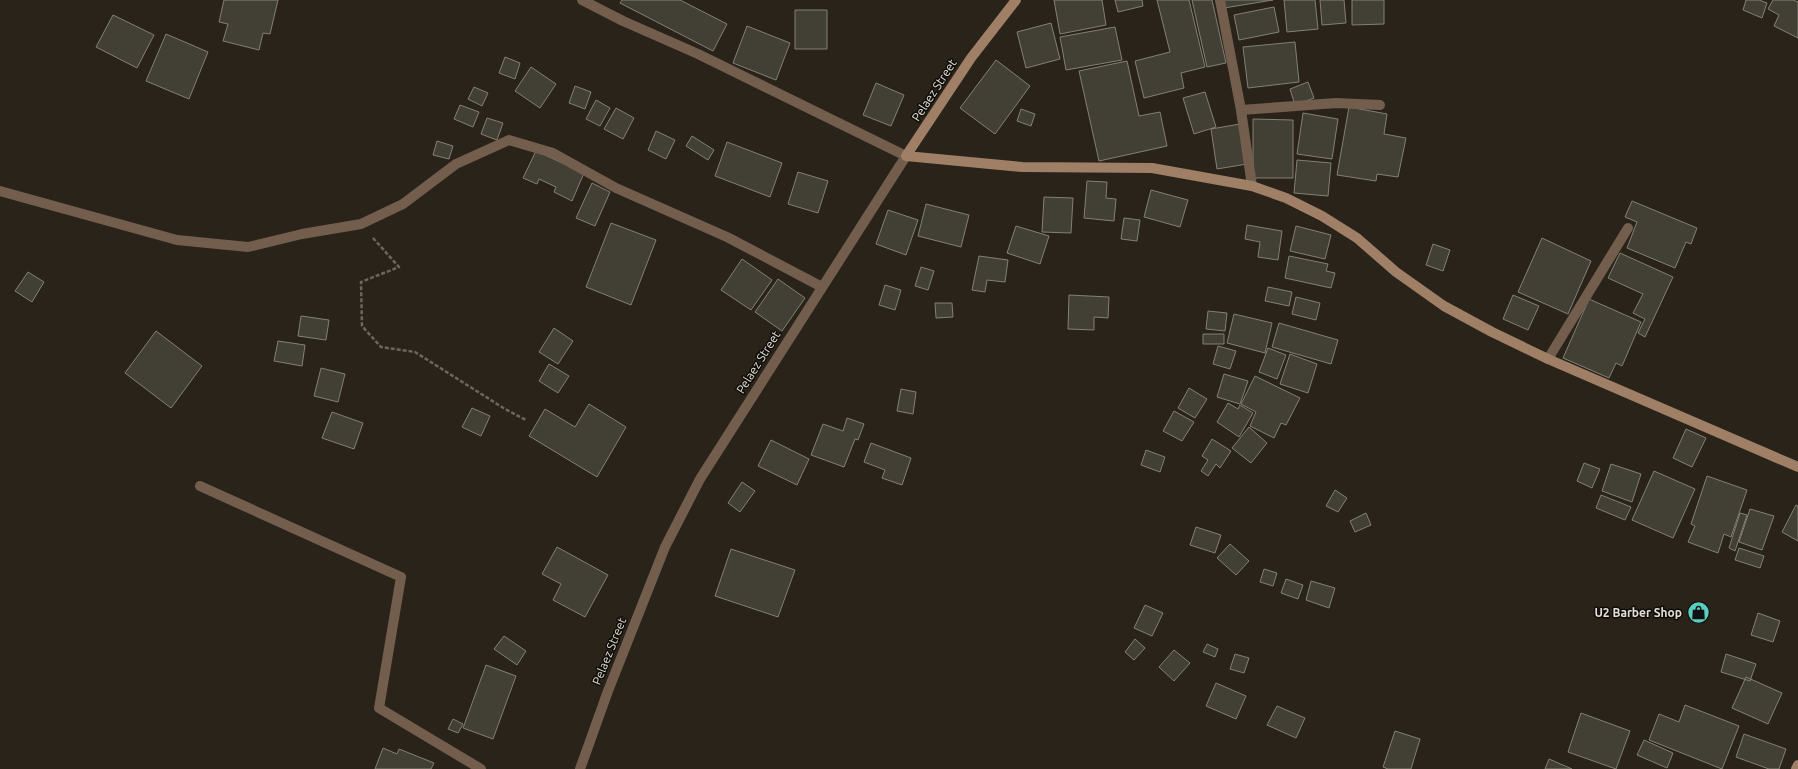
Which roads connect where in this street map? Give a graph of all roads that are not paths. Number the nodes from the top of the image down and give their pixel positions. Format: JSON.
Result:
{"nodes":[{"id":1,"x":582,"y":0,"type":"edge"},
{"id":2,"x":1016,"y":0,"type":"edge"},
{"id":3,"x":1220,"y":0,"type":"edge"},
{"id":4,"x":1380,"y":105,"type":"dead end"},
{"id":5,"x":1241,"y":110,"type":"junction"},
{"id":6,"x":906,"y":156,"type":"junction"},
{"id":7,"x":1252,"y":186,"type":"junction"},
{"id":8,"x":0,"y":191,"type":"edge"},
{"id":9,"x":1628,"y":228,"type":"dead end"},
{"id":10,"x":822,"y":287,"type":"junction"},
{"id":11,"x":1548,"y":359,"type":"junction"},
{"id":12,"x":1798,"y":467,"type":"edge"},
{"id":13,"x":200,"y":486,"type":"dead end"},
{"id":14,"x":1798,"y":766,"type":"edge"},
{"id":15,"x":481,"y":769,"type":"edge"},
{"id":16,"x":580,"y":769,"type":"edge"},
{"id":17,"x":1796,"y":769,"type":"edge"}],
"edges":[{"from":1,"to":6,"type":"street"},
{"from":2,"to":6,"type":"street","name":"Pelaez Street"},
{"from":3,"to":5,"type":"street"},
{"from":4,"to":5,"type":"street"},
{"from":5,"to":7,"type":"street"},
{"from":6,"to":7,"type":"street"},
{"from":6,"to":10,"type":"street","name":"Pelaez Street"},
{"from":7,"to":11,"type":"street"},
{"from":8,"to":10,"type":"street"},
{"from":9,"to":11,"type":"street"},
{"from":10,"to":16,"type":"street","name":"Pelaez Street"},
{"from":11,"to":12,"type":"street"},
{"from":13,"to":15,"type":"street"},
{"from":14,"to":17,"type":"street"}]}
